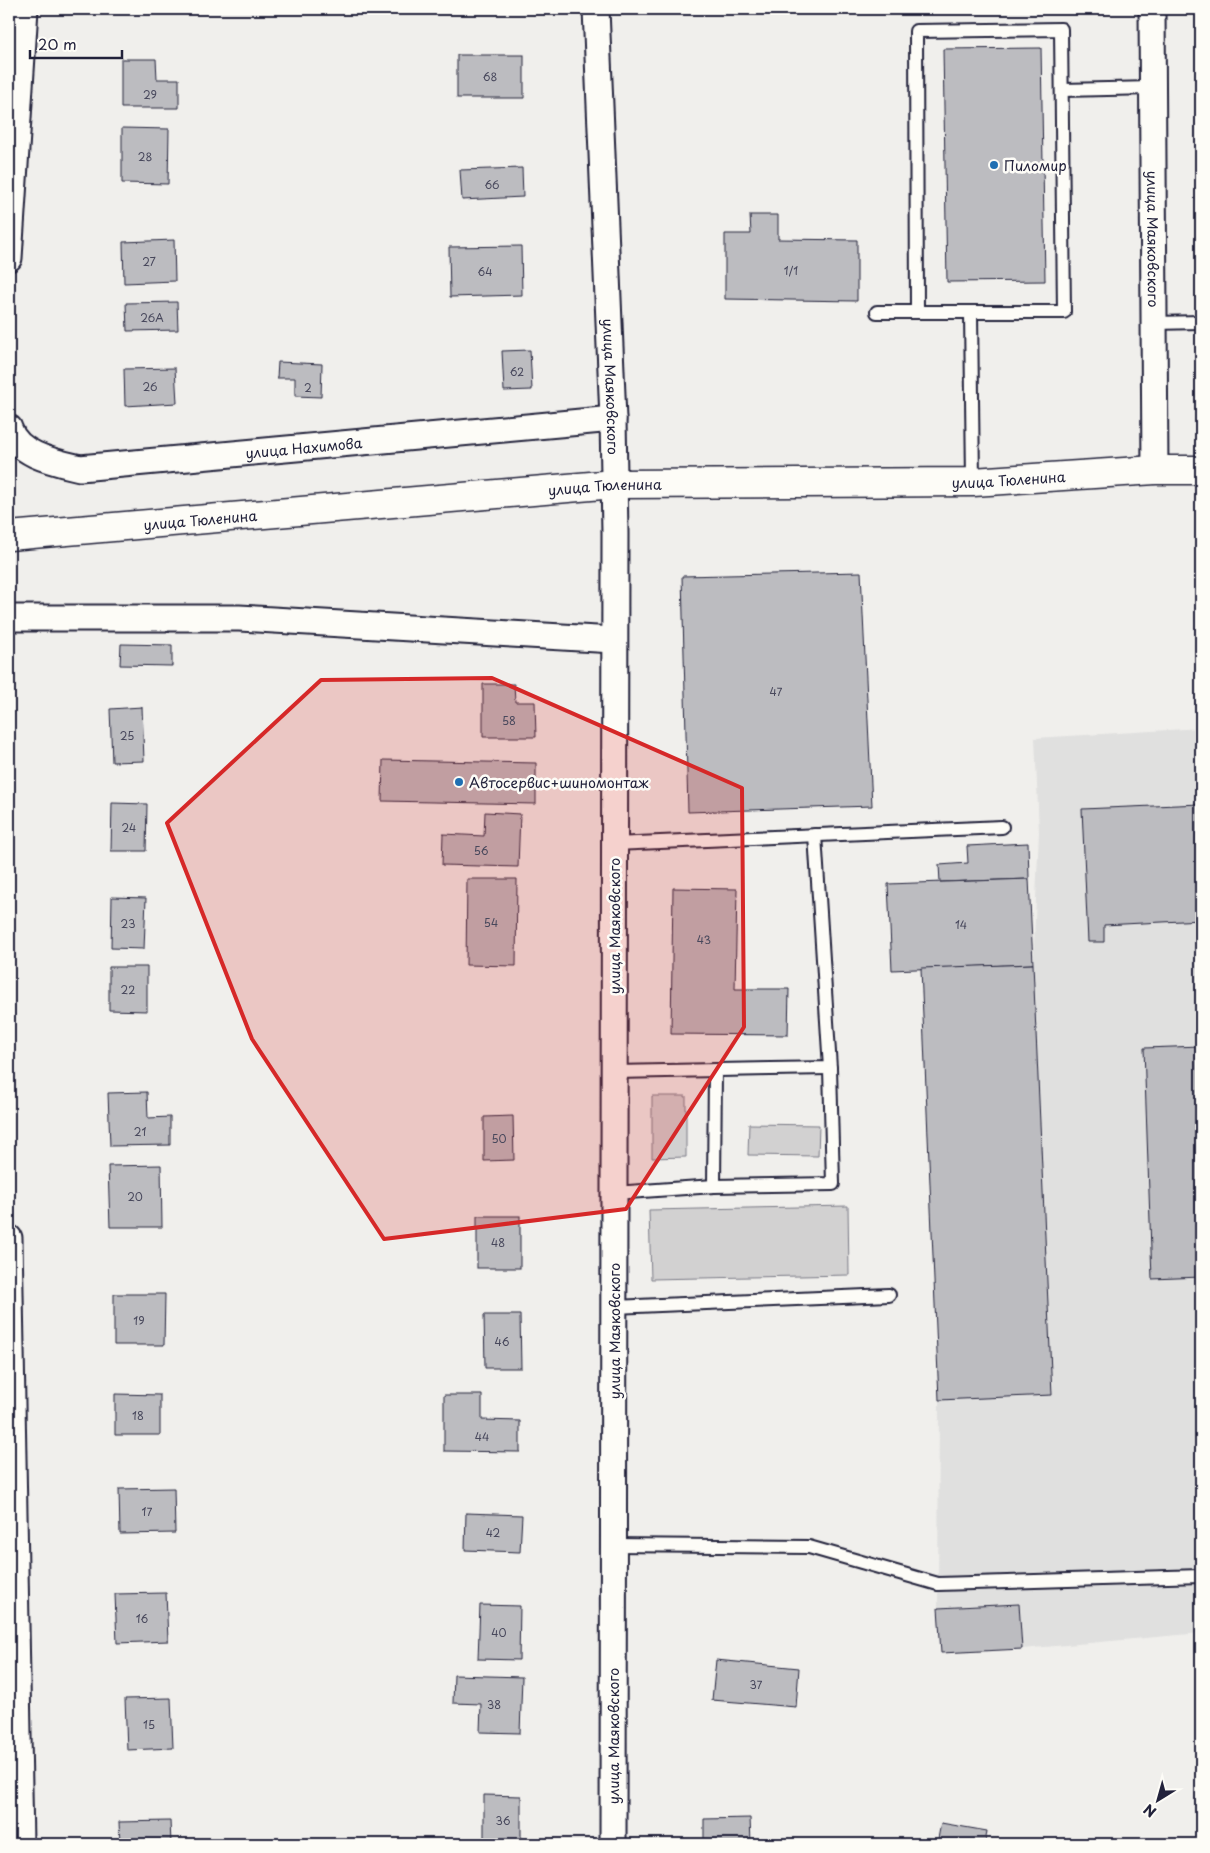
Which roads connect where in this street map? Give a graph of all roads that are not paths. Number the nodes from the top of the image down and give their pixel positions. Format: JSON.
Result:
{"nodes":[{"id":1,"x":25,"y":9,"type":"edge"},
{"id":2,"x":596,"y":9,"type":"edge"},
{"id":3,"x":1152,"y":9,"type":"edge"},
{"id":4,"x":1152,"y":88,"type":"junction"},
{"id":5,"x":1062,"y":90,"type":"junction"},
{"id":6,"x":9,"y":258,"type":"edge"},
{"id":7,"x":877,"y":312,"type":"dead end"},
{"id":8,"x":917,"y":312,"type":"junction"},
{"id":9,"x":971,"y":312,"type":"junction"},
{"id":10,"x":1201,"y":322,"type":"edge"},
{"id":11,"x":1154,"y":323,"type":"junction"},
{"id":12,"x":613,"y":419,"type":"junction"},
{"id":13,"x":9,"y":428,"type":"edge"},
{"id":14,"x":1155,"y":470,"type":"junction"},
{"id":15,"x":1201,"y":470,"type":"edge"},
{"id":16,"x":973,"y":482,"type":"junction"},
{"id":17,"x":614,"y":484,"type":"junction"},
{"id":18,"x":9,"y":536,"type":"edge"},
{"id":19,"x":9,"y":618,"type":"edge"},
{"id":20,"x":614,"y":640,"type":"junction"},
{"id":21,"x":1002,"y":827,"type":"dead end"},
{"id":22,"x":815,"y":835,"type":"junction"},
{"id":23,"x":614,"y":844,"type":"junction"},
{"id":24,"x":830,"y":1068,"type":"junction"},
{"id":25,"x":715,"y":1070,"type":"junction"},
{"id":26,"x":614,"y":1072,"type":"junction"},
{"id":27,"x":714,"y":1186,"type":"junction"},
{"id":28,"x":614,"y":1193,"type":"junction"},
{"id":29,"x":9,"y":1238,"type":"edge"},
{"id":30,"x":889,"y":1295,"type":"dead end"},
{"id":31,"x":614,"y":1307,"type":"junction"},
{"id":32,"x":614,"y":1545,"type":"junction"},
{"id":33,"x":1201,"y":1576,"type":"edge"},
{"id":34,"x":20,"y":1844,"type":"edge"},
{"id":35,"x":614,"y":1844,"type":"edge"}],
"edges":[{"from":1,"to":6,"type":"street"},
{"from":2,"to":12,"type":"street","name":"улица Маяковского"},
{"from":3,"to":4,"type":"street","name":"улица Маяковского"},
{"from":4,"to":5,"type":"lane"},
{"from":4,"to":11,"type":"street","name":"улица Маяковского"},
{"from":5,"to":8,"type":"lane"},
{"from":5,"to":9,"type":"lane"},
{"from":7,"to":8,"type":"lane"},
{"from":8,"to":9,"type":"lane"},
{"from":9,"to":16,"type":"lane"},
{"from":10,"to":11,"type":"lane"},
{"from":11,"to":14,"type":"street","name":"улица Маяковского"},
{"from":12,"to":13,"type":"street","name":"улица Нахимова"},
{"from":12,"to":17,"type":"street","name":"улица Маяковского"},
{"from":14,"to":15,"type":"main road","name":"улица Тюленина"},
{"from":14,"to":16,"type":"main road","name":"улица Тюленина"},
{"from":16,"to":17,"type":"main road","name":"улица Тюленина"},
{"from":17,"to":18,"type":"main road","name":"улица Тюленина"},
{"from":17,"to":20,"type":"street","name":"улица Маяковского"},
{"from":19,"to":20,"type":"street"},
{"from":20,"to":23,"type":"street","name":"улица Маяковского"},
{"from":21,"to":22,"type":"lane"},
{"from":22,"to":23,"type":"lane"},
{"from":22,"to":24,"type":"lane"},
{"from":23,"to":26,"type":"street","name":"улица Маяковского"},
{"from":24,"to":25,"type":"lane"},
{"from":24,"to":27,"type":"lane"},
{"from":25,"to":26,"type":"lane"},
{"from":25,"to":27,"type":"lane"},
{"from":26,"to":28,"type":"street","name":"улица Маяковского"},
{"from":27,"to":28,"type":"lane"},
{"from":28,"to":31,"type":"street","name":"улица Маяковского"},
{"from":29,"to":34,"type":"street"},
{"from":30,"to":31,"type":"lane"},
{"from":31,"to":32,"type":"street","name":"улица Маяковского"},
{"from":32,"to":33,"type":"lane"},
{"from":32,"to":35,"type":"street","name":"улица Маяковского"}]}
